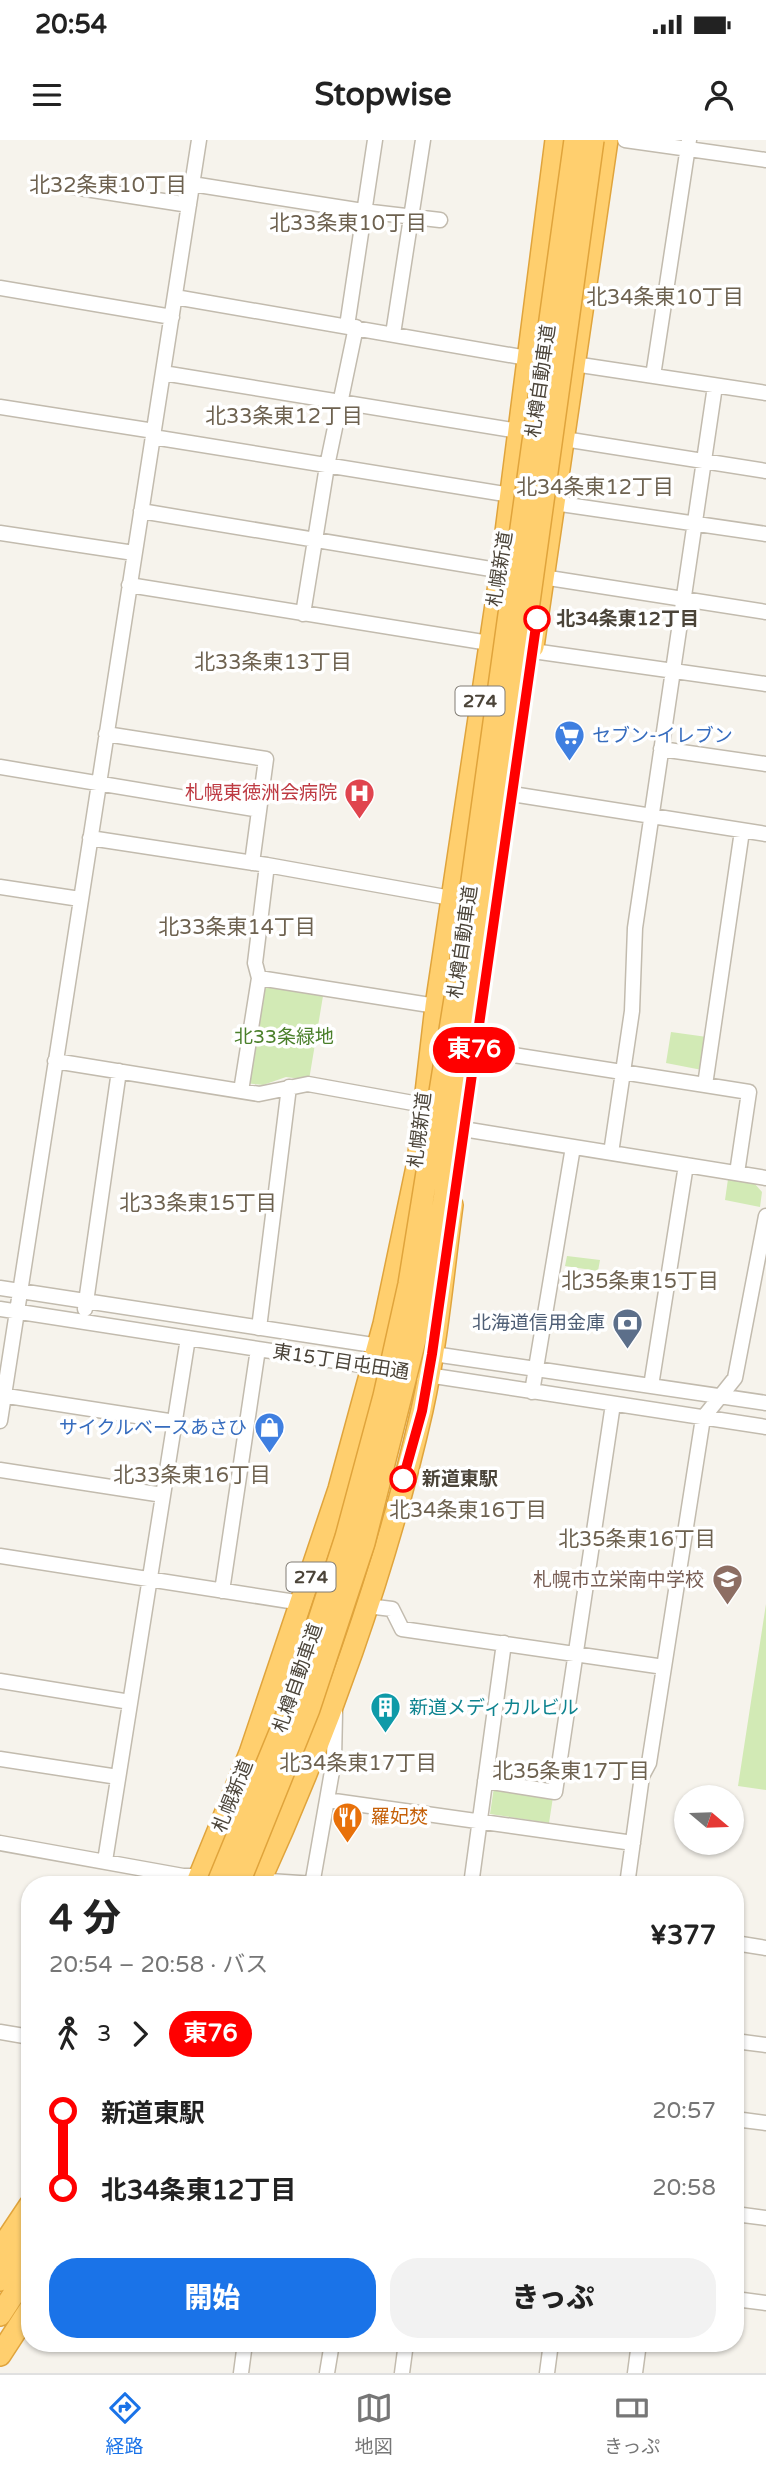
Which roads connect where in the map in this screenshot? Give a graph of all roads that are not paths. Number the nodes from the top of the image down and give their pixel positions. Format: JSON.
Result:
{"nodes":[{"id":1,"x":199,"y":140,"type":"edge"},
{"id":2,"x":375,"y":140,"type":"edge"},
{"id":3,"x":424,"y":140,"type":"edge"},
{"id":4,"x":556,"y":140,"type":"edge"},
{"id":5,"x":575,"y":140,"type":"edge"},
{"id":6,"x":593,"y":140,"type":"edge"},
{"id":7,"x":607,"y":140,"type":"edge"},
{"id":8,"x":625,"y":140,"type":"edge"},
{"id":9,"x":688,"y":144,"type":"edge"},
{"id":10,"x":766,"y":160,"type":"edge"},
{"id":11,"x":47,"y":183,"type":"dead end"},
{"id":12,"x":192,"y":184,"type":"junction"},
{"id":13,"x":189,"y":205,"type":"junction"},
{"id":14,"x":363,"y":211,"type":"junction"},
{"id":15,"x":411,"y":216,"type":"junction"},
{"id":16,"x":440,"y":220,"type":"dead end"},
{"id":17,"x":0,"y":288,"type":"edge"},
{"id":18,"x":175,"y":297,"type":"junction"},
{"id":19,"x":172,"y":317,"type":"junction"},
{"id":20,"x":352,"y":327,"type":"junction"},
{"id":21,"x":393,"y":334,"type":"junction"},
{"id":22,"x":527,"y":358,"type":"junction"},
{"id":23,"x":575,"y":364,"type":"junction"},
{"id":24,"x":163,"y":373,"type":"junction"},
{"id":25,"x":653,"y":376,"type":"junction"},
{"id":26,"x":715,"y":386,"type":"junction"},
{"id":27,"x":766,"y":393,"type":"edge"},
{"id":28,"x":342,"y":402,"type":"junction"},
{"id":29,"x":0,"y":407,"type":"edge"},
{"id":30,"x":519,"y":431,"type":"junction"},
{"id":31,"x":154,"y":434,"type":"junction"},
{"id":32,"x":564,"y":439,"type":"junction"},
{"id":33,"x":704,"y":461,"type":"junction"},
{"id":34,"x":327,"y":466,"type":"junction"},
{"id":35,"x":766,"y":471,"type":"edge"},
{"id":36,"x":511,"y":495,"type":"junction"},
{"id":37,"x":554,"y":503,"type":"junction"},
{"id":38,"x":141,"y":511,"type":"junction"},
{"id":39,"x":694,"y":524,"type":"junction"},
{"id":40,"x":0,"y":533,"type":"edge"},
{"id":41,"x":766,"y":534,"type":"edge"},
{"id":42,"x":315,"y":540,"type":"junction"},
{"id":43,"x":134,"y":553,"type":"junction"},
{"id":44,"x":501,"y":571,"type":"junction"},
{"id":45,"x":544,"y":577,"type":"junction"},
{"id":46,"x":129,"y":585,"type":"junction"},
{"id":47,"x":683,"y":599,"type":"junction"},
{"id":48,"x":766,"y":612,"type":"edge"},
{"id":49,"x":303,"y":614,"type":"junction"},
{"id":50,"x":489,"y":643,"type":"junction"},
{"id":51,"x":533,"y":651,"type":"junction"},
{"id":52,"x":673,"y":670,"type":"junction"},
{"id":53,"x":766,"y":684,"type":"edge"},
{"id":54,"x":106,"y":734,"type":"junction"},
{"id":55,"x":661,"y":749,"type":"junction"},
{"id":56,"x":766,"y":764,"type":"edge"},
{"id":57,"x":0,"y":767,"type":"edge"},
{"id":58,"x":98,"y":785,"type":"junction"},
{"id":59,"x":512,"y":794,"type":"junction"},
{"id":60,"x":259,"y":810,"type":"junction"},
{"id":61,"x":651,"y":817,"type":"junction"},
{"id":62,"x":742,"y":831,"type":"junction"},
{"id":63,"x":766,"y":834,"type":"edge"},
{"id":64,"x":90,"y":838,"type":"junction"},
{"id":65,"x":251,"y":863,"type":"junction"},
{"id":66,"x":267,"y":865,"type":"junction"},
{"id":67,"x":0,"y":887,"type":"edge"},
{"id":68,"x":452,"y":898,"type":"junction"},
{"id":69,"x":80,"y":899,"type":"junction"},
{"id":70,"x":259,"y":978,"type":"junction"},
{"id":71,"x":436,"y":1006,"type":"junction"},
{"id":72,"x":475,"y":1049,"type":"junction"},
{"id":73,"x":55,"y":1061,"type":"junction"},
{"id":74,"x":119,"y":1071,"type":"junction"},
{"id":75,"x":625,"y":1071,"type":"junction"},
{"id":76,"x":705,"y":1085,"type":"junction"},
{"id":77,"x":289,"y":1087,"type":"junction"},
{"id":78,"x":241,"y":1091,"type":"junction"},
{"id":79,"x":424,"y":1105,"type":"junction"},
{"id":80,"x":463,"y":1129,"type":"junction"},
{"id":81,"x":573,"y":1147,"type":"junction"},
{"id":82,"x":611,"y":1153,"type":"junction"},
{"id":83,"x":686,"y":1165,"type":"junction"},
{"id":84,"x":737,"y":1173,"type":"junction"},
{"id":85,"x":766,"y":1178,"type":"edge"},
{"id":86,"x":766,"y":1216,"type":"edge"},
{"id":87,"x":0,"y":1288,"type":"edge"},
{"id":88,"x":20,"y":1291,"type":"junction"},
{"id":89,"x":86,"y":1301,"type":"junction"},
{"id":90,"x":0,"y":1309,"type":"edge"},
{"id":91,"x":17,"y":1312,"type":"junction"},
{"id":92,"x":83,"y":1321,"type":"junction"},
{"id":93,"x":259,"y":1328,"type":"junction"},
{"id":94,"x":188,"y":1338,"type":"junction"},
{"id":95,"x":378,"y":1345,"type":"junction"},
{"id":96,"x":258,"y":1349,"type":"junction"},
{"id":97,"x":432,"y":1354,"type":"junction"},
{"id":98,"x":371,"y":1367,"type":"junction"},
{"id":99,"x":536,"y":1369,"type":"junction"},
{"id":100,"x":429,"y":1376,"type":"junction"},
{"id":101,"x":651,"y":1386,"type":"junction"},
{"id":102,"x":533,"y":1392,"type":"junction"},
{"id":103,"x":2,"y":1396,"type":"edge"},
{"id":104,"x":720,"y":1396,"type":"junction"},
{"id":105,"x":766,"y":1403,"type":"edge"},
{"id":106,"x":613,"y":1404,"type":"junction"},
{"id":107,"x":703,"y":1418,"type":"junction"},
{"id":108,"x":0,"y":1421,"type":"edge"},
{"id":109,"x":175,"y":1422,"type":"junction"},
{"id":110,"x":766,"y":1427,"type":"edge"},
{"id":111,"x":0,"y":1469,"type":"edge"},
{"id":112,"x":163,"y":1495,"type":"junction"},
{"id":113,"x":0,"y":1556,"type":"edge"},
{"id":114,"x":150,"y":1580,"type":"junction"},
{"id":115,"x":222,"y":1591,"type":"junction"},
{"id":116,"x":302,"y":1603,"type":"junction"},
{"id":117,"x":367,"y":1606,"type":"junction"},
{"id":118,"x":504,"y":1643,"type":"junction"},
{"id":119,"x":576,"y":1654,"type":"junction"},
{"id":120,"x":664,"y":1667,"type":"junction"},
{"id":121,"x":0,"y":1681,"type":"edge"},
{"id":122,"x":336,"y":1690,"type":"junction"},
{"id":123,"x":130,"y":1702,"type":"junction"},
{"id":124,"x":0,"y":1759,"type":"edge"},
{"id":125,"x":118,"y":1777,"type":"junction"},
{"id":126,"x":485,"y":1781,"type":"junction"},
{"id":127,"x":327,"y":1800,"type":"junction"},
{"id":128,"x":480,"y":1821,"type":"junction"},
{"id":129,"x":0,"y":1843,"type":"edge"},
{"id":130,"x":633,"y":1843,"type":"junction"},
{"id":131,"x":105,"y":1861,"type":"junction"},
{"id":132,"x":176,"y":1876,"type":"edge"},
{"id":133,"x":206,"y":1876,"type":"edge"},
{"id":134,"x":207,"y":1876,"type":"edge"},
{"id":135,"x":242,"y":1876,"type":"edge"},
{"id":136,"x":261,"y":1876,"type":"edge"},
{"id":137,"x":313,"y":1876,"type":"edge"},
{"id":138,"x":472,"y":1876,"type":"edge"},
{"id":139,"x":628,"y":1876,"type":"edge"},
{"id":140,"x":744,"y":1944,"type":"edge"},
{"id":141,"x":766,"y":1948,"type":"edge"},
{"id":142,"x":0,"y":2032,"type":"edge"},
{"id":143,"x":21,"y":2036,"type":"edge"},
{"id":144,"x":744,"y":2042,"type":"edge"},
{"id":145,"x":766,"y":2045,"type":"edge"},
{"id":146,"x":744,"y":2120,"type":"edge"},
{"id":147,"x":766,"y":2123,"type":"edge"},
{"id":148,"x":744,"y":2215,"type":"edge"},
{"id":149,"x":766,"y":2218,"type":"edge"},
{"id":150,"x":21,"y":2219,"type":"edge"},
{"id":151,"x":10,"y":2237,"type":"edge"},
{"id":152,"x":0,"y":2280,"type":"edge"},
{"id":153,"x":21,"y":2283,"type":"edge"},
{"id":154,"x":744,"y":2300,"type":"edge"},
{"id":155,"x":766,"y":2303,"type":"edge"},
{"id":156,"x":0,"y":2315,"type":"edge"},
{"id":157,"x":21,"y":2323,"type":"edge"},
{"id":158,"x":244,"y":2352,"type":"edge"},
{"id":159,"x":330,"y":2352,"type":"edge"},
{"id":160,"x":404,"y":2352,"type":"edge"},
{"id":161,"x":550,"y":2352,"type":"edge"},
{"id":162,"x":639,"y":2352,"type":"edge"},
{"id":163,"x":0,"y":2355,"type":"edge"},
{"id":164,"x":241,"y":2373,"type":"edge"},
{"id":165,"x":327,"y":2373,"type":"edge"},
{"id":166,"x":401,"y":2373,"type":"edge"},
{"id":167,"x":547,"y":2373,"type":"edge"},
{"id":168,"x":639,"y":2373,"type":"edge"}],
"edges":[{"from":1,"to":12,"type":"street"},
{"from":2,"to":14,"type":"street"},
{"from":3,"to":15,"type":"street"},
{"from":4,"to":22,"type":"highway","name":"札幌新道","number":"274"},
{"from":5,"to":134,"type":"highway","name":"札樽自動車道","bridge":true},
{"from":6,"to":135,"type":"highway","name":"札樽自動車道","bridge":true},
{"from":7,"to":23,"type":"highway","number":"274"},
{"from":8,"to":9,"type":"street"},
{"from":9,"to":10,"type":"street"},
{"from":9,"to":25,"type":"street"},
{"from":11,"to":13,"type":"street"},
{"from":12,"to":13,"type":"street"},
{"from":12,"to":14,"type":"street"},
{"from":13,"to":18,"type":"street"},
{"from":14,"to":15,"type":"street"},
{"from":14,"to":20,"type":"street"},
{"from":15,"to":16,"type":"street"},
{"from":15,"to":21,"type":"street"},
{"from":17,"to":19,"type":"street"},
{"from":18,"to":19,"type":"street"},
{"from":18,"to":20,"type":"street"},
{"from":19,"to":24,"type":"street"},
{"from":20,"to":21,"type":"street"},
{"from":20,"to":28,"type":"street"},
{"from":21,"to":22,"type":"street"},
{"from":22,"to":30,"type":"highway","name":"札幌新道","number":"274"},
{"from":23,"to":25,"type":"street"},
{"from":23,"to":32,"type":"highway","number":"274"},
{"from":24,"to":28,"type":"street"},
{"from":24,"to":31,"type":"street"},
{"from":25,"to":26,"type":"street"},
{"from":26,"to":27,"type":"street"},
{"from":26,"to":33,"type":"street"},
{"from":28,"to":30,"type":"street"},
{"from":28,"to":34,"type":"street"},
{"from":29,"to":31,"type":"street"},
{"from":30,"to":36,"type":"highway","name":"札幌新道","number":"274"},
{"from":31,"to":34,"type":"street"},
{"from":31,"to":38,"type":"street"},
{"from":32,"to":33,"type":"street"},
{"from":32,"to":37,"type":"highway","number":"274"},
{"from":33,"to":35,"type":"street"},
{"from":33,"to":39,"type":"street"},
{"from":34,"to":36,"type":"street"},
{"from":34,"to":42,"type":"street"},
{"from":36,"to":44,"type":"highway","name":"札幌新道","number":"274"},
{"from":37,"to":39,"type":"street"},
{"from":37,"to":45,"type":"highway","number":"274"},
{"from":38,"to":42,"type":"street"},
{"from":38,"to":43,"type":"street"},
{"from":39,"to":41,"type":"street"},
{"from":39,"to":47,"type":"street"},
{"from":40,"to":43,"type":"street"},
{"from":42,"to":44,"type":"street"},
{"from":42,"to":49,"type":"street"},
{"from":43,"to":46,"type":"street"},
{"from":44,"to":45,"type":"street"},
{"from":44,"to":50,"type":"highway","name":"札幌新道","number":"274"},
{"from":45,"to":47,"type":"street"},
{"from":45,"to":51,"type":"highway","number":"274"},
{"from":46,"to":49,"type":"street"},
{"from":46,"to":54,"type":"street"},
{"from":47,"to":48,"type":"street"},
{"from":47,"to":52,"type":"street"},
{"from":49,"to":50,"type":"street"},
{"from":50,"to":68,"type":"highway","name":"札幌新道","number":"274"},
{"from":51,"to":52,"type":"street"},
{"from":51,"to":59,"type":"highway","number":"274"},
{"from":52,"to":53,"type":"street"},
{"from":52,"to":55,"type":"street"},
{"from":54,"to":58,"type":"street"},
{"from":54,"to":60,"type":"street"},
{"from":55,"to":56,"type":"street"},
{"from":55,"to":61,"type":"street"},
{"from":57,"to":58,"type":"street"},
{"from":58,"to":60,"type":"street"},
{"from":58,"to":64,"type":"street"},
{"from":59,"to":61,"type":"street"},
{"from":59,"to":72,"type":"highway","number":"274"},
{"from":60,"to":65,"type":"street"},
{"from":61,"to":62,"type":"street"},
{"from":61,"to":75,"type":"street"},
{"from":62,"to":63,"type":"street"},
{"from":62,"to":76,"type":"street"},
{"from":64,"to":65,"type":"street"},
{"from":64,"to":69,"type":"street"},
{"from":65,"to":66,"type":"street"},
{"from":66,"to":68,"type":"street"},
{"from":66,"to":70,"type":"street"},
{"from":67,"to":69,"type":"street"},
{"from":68,"to":71,"type":"highway","name":"札幌新道","number":"274"},
{"from":69,"to":73,"type":"street"},
{"from":70,"to":71,"type":"street"},
{"from":70,"to":78,"type":"street"},
{"from":71,"to":79,"type":"highway","name":"札幌新道","number":"274"},
{"from":72,"to":75,"type":"street"},
{"from":72,"to":80,"type":"highway","number":"274"},
{"from":73,"to":74,"type":"street"},
{"from":73,"to":88,"type":"street"},
{"from":74,"to":78,"type":"street"},
{"from":74,"to":89,"type":"street"},
{"from":75,"to":76,"type":"street"},
{"from":75,"to":82,"type":"street"},
{"from":76,"to":84,"type":"street"},
{"from":77,"to":78,"type":"street"},
{"from":77,"to":79,"type":"street"},
{"from":77,"to":93,"type":"street"},
{"from":79,"to":95,"type":"highway","name":"札幌新道","number":"274"},
{"from":80,"to":81,"type":"street"},
{"from":80,"to":97,"type":"highway","number":"274"},
{"from":81,"to":82,"type":"street"},
{"from":81,"to":99,"type":"street"},
{"from":82,"to":83,"type":"street"},
{"from":83,"to":84,"type":"street"},
{"from":83,"to":101,"type":"street"},
{"from":84,"to":85,"type":"street"},
{"from":86,"to":104,"type":"street"},
{"from":87,"to":88,"type":"street","name":"東15丁目屯田通"},
{"from":88,"to":89,"type":"street","name":"東15丁目屯田通"},
{"from":88,"to":91,"type":"street"},
{"from":89,"to":92,"type":"street"},
{"from":89,"to":93,"type":"street","name":"東15丁目屯田通"},
{"from":90,"to":91,"type":"street","name":"東15丁目屯田通"},
{"from":91,"to":92,"type":"street","name":"東15丁目屯田通"},
{"from":91,"to":103,"type":"street"},
{"from":92,"to":94,"type":"street","name":"東15丁目屯田通"},
{"from":93,"to":95,"type":"street","name":"東15丁目屯田通"},
{"from":94,"to":96,"type":"street","name":"東15丁目屯田通"},
{"from":94,"to":109,"type":"street"},
{"from":95,"to":97,"type":"street","name":"東15丁目屯田通"},
{"from":95,"to":98,"type":"highway","name":"札幌新道","number":"274"},
{"from":96,"to":98,"type":"street","name":"東15丁目屯田通"},
{"from":96,"to":115,"type":"street"},
{"from":97,"to":99,"type":"street","name":"東15丁目屯田通"},
{"from":97,"to":100,"type":"highway","number":"274"},
{"from":98,"to":100,"type":"street","name":"東15丁目屯田通"},
{"from":98,"to":116,"type":"highway","name":"札幌新道","number":"274"},
{"from":99,"to":101,"type":"street","name":"東15丁目屯田通"},
{"from":99,"to":102,"type":"street"},
{"from":100,"to":102,"type":"street","name":"東15丁目屯田通"},
{"from":100,"to":117,"type":"highway","number":"274"},
{"from":101,"to":104,"type":"street","name":"東15丁目屯田通"},
{"from":102,"to":106,"type":"street","name":"東15丁目屯田通"},
{"from":103,"to":108,"type":"street"},
{"from":103,"to":109,"type":"street"},
{"from":104,"to":105,"type":"street","name":"東15丁目屯田通"},
{"from":104,"to":107,"type":"street"},
{"from":106,"to":107,"type":"street","name":"東15丁目屯田通"},
{"from":106,"to":119,"type":"street"},
{"from":107,"to":110,"type":"street","name":"東15丁目屯田通"},
{"from":107,"to":120,"type":"street"},
{"from":109,"to":112,"type":"street"},
{"from":111,"to":112,"type":"street"},
{"from":112,"to":114,"type":"street"},
{"from":113,"to":114,"type":"street"},
{"from":114,"to":115,"type":"street"},
{"from":114,"to":123,"type":"street"},
{"from":115,"to":116,"type":"street"},
{"from":116,"to":133,"type":"highway","name":"札幌新道","number":"274"},
{"from":117,"to":118,"type":"street"},
{"from":117,"to":122,"type":"highway","number":"274"},
{"from":118,"to":119,"type":"street"},
{"from":118,"to":126,"type":"street"},
{"from":119,"to":120,"type":"street"},
{"from":119,"to":126,"type":"street"},
{"from":120,"to":130,"type":"street"},
{"from":121,"to":123,"type":"street"},
{"from":122,"to":127,"type":"street"},
{"from":122,"to":136,"type":"highway","number":"274"},
{"from":123,"to":125,"type":"street"},
{"from":124,"to":125,"type":"street"},
{"from":125,"to":131,"type":"street"},
{"from":126,"to":128,"type":"street"},
{"from":127,"to":128,"type":"street"},
{"from":127,"to":137,"type":"street"},
{"from":128,"to":130,"type":"street"},
{"from":128,"to":138,"type":"street"},
{"from":129,"to":131,"type":"street"},
{"from":130,"to":139,"type":"street"},
{"from":131,"to":132,"type":"street"},
{"from":140,"to":141,"type":"street"},
{"from":142,"to":143,"type":"street"},
{"from":144,"to":145,"type":"street"},
{"from":146,"to":147,"type":"street"},
{"from":148,"to":149,"type":"street"},
{"from":150,"to":151,"type":"highway"},
{"from":151,"to":152,"type":"highway"},
{"from":153,"to":156,"type":"highway"},
{"from":154,"to":155,"type":"street"},
{"from":157,"to":163,"type":"highway"},
{"from":158,"to":164,"type":"street"},
{"from":159,"to":165,"type":"street"},
{"from":160,"to":166,"type":"street"},
{"from":161,"to":167,"type":"street"},
{"from":162,"to":168,"type":"street"}]}
